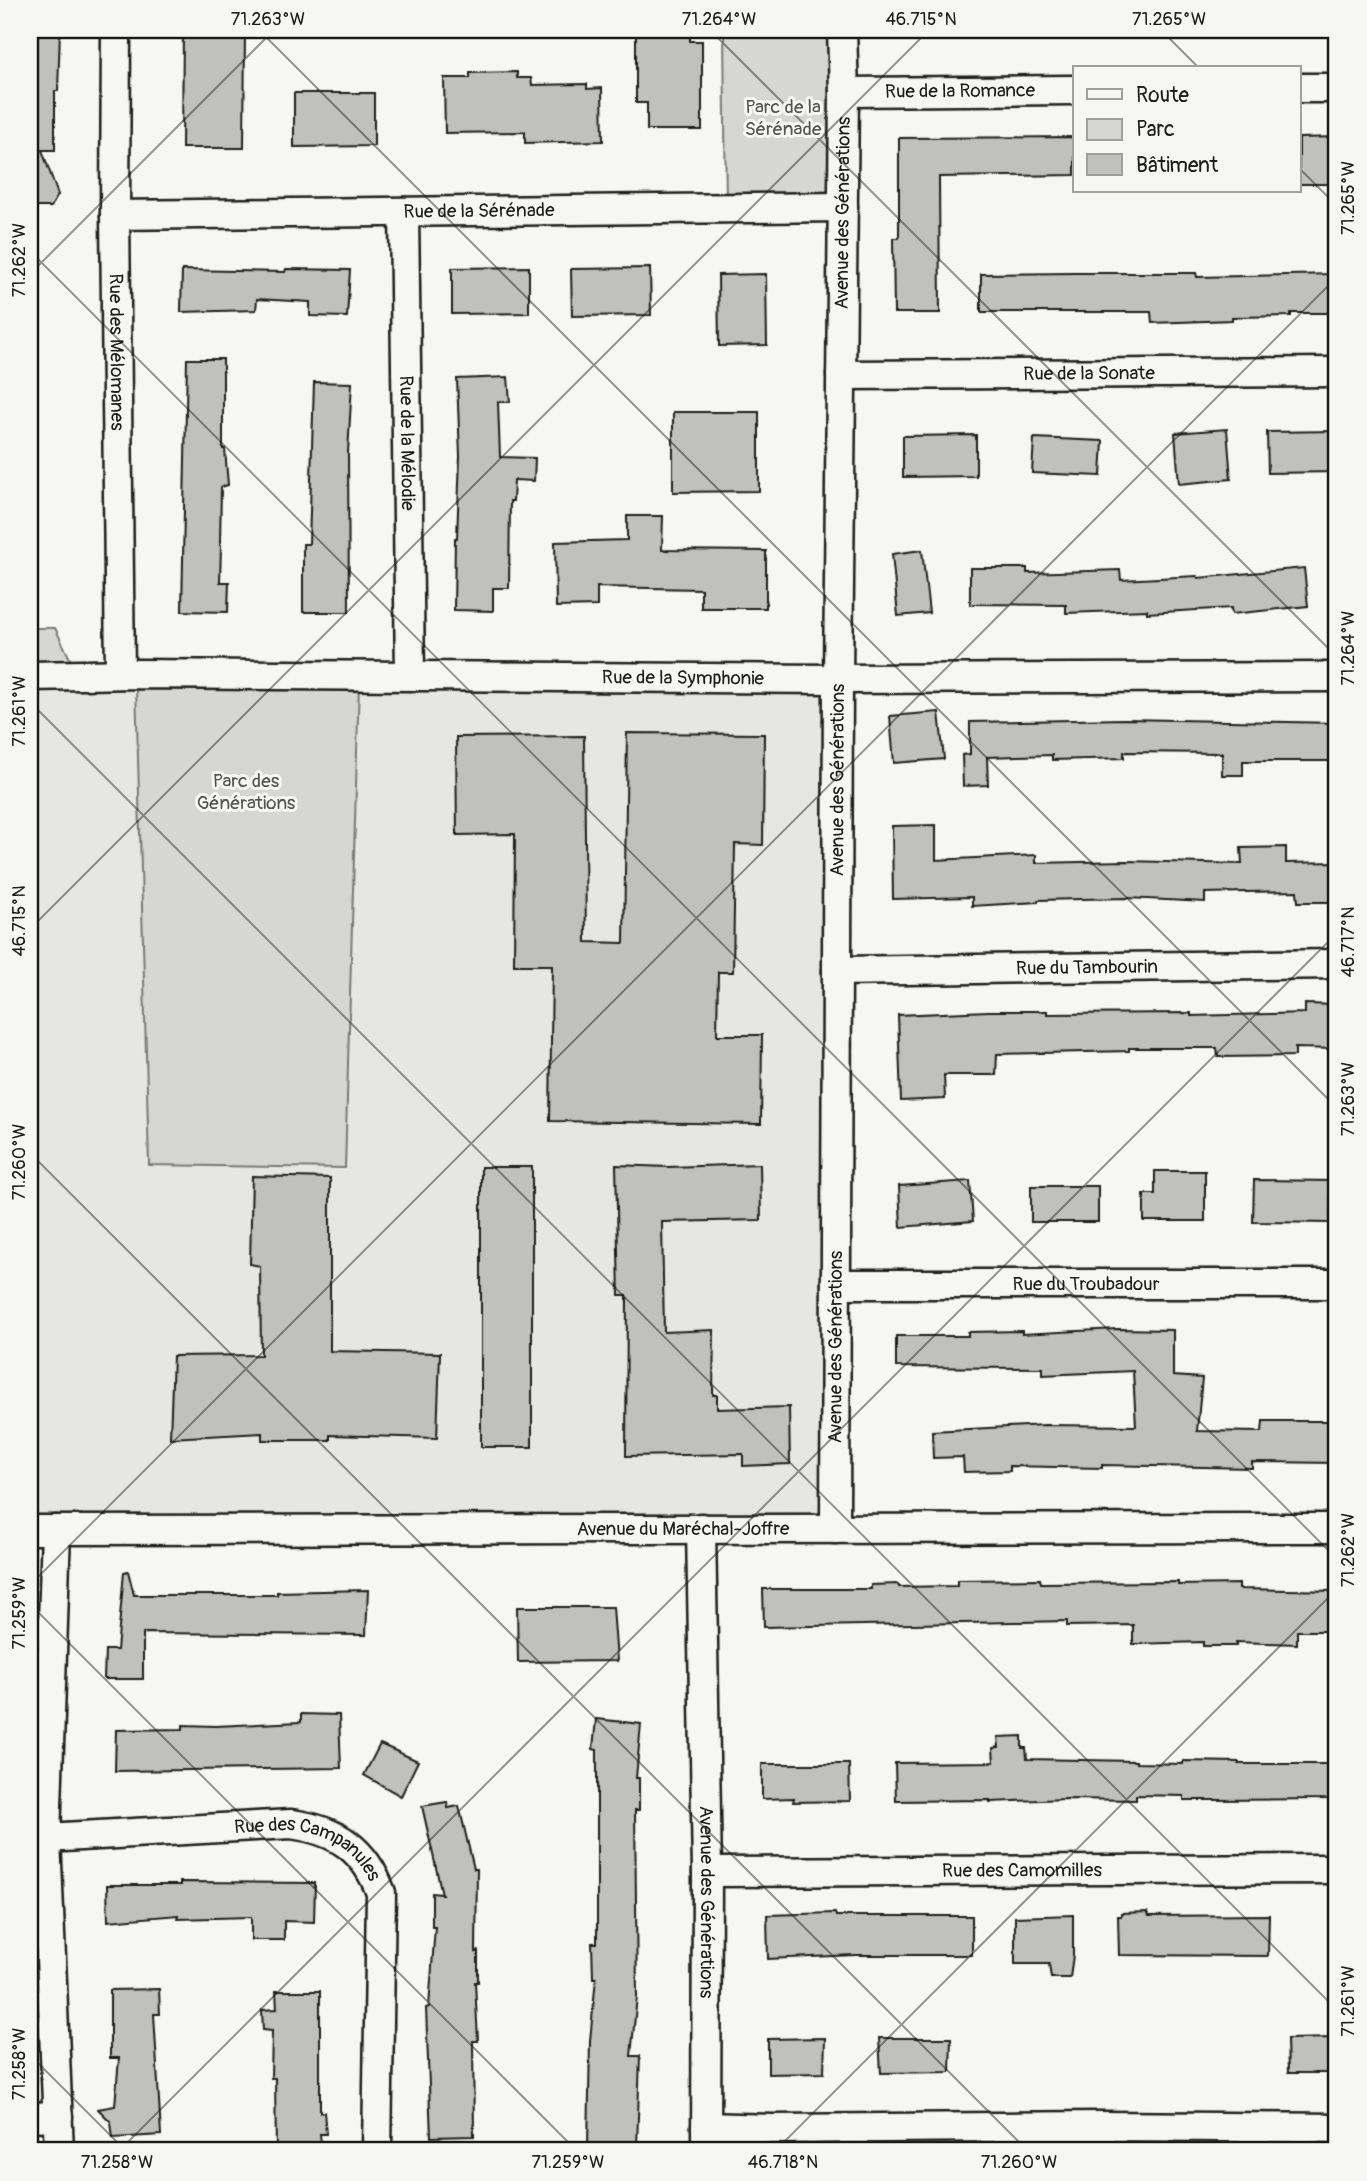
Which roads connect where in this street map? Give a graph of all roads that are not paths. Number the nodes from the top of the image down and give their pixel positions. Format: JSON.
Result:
{"nodes":[{"id":1,"x":116,"y":30,"type":"edge"},
{"id":2,"x":842,"y":30,"type":"edge"},
{"id":3,"x":1300,"y":88,"type":"edge"},
{"id":4,"x":1337,"y":88,"type":"edge"},
{"id":5,"x":1073,"y":90,"type":"edge"},
{"id":6,"x":844,"y":92,"type":"junction"},
{"id":7,"x":843,"y":207,"type":"junction"},
{"id":8,"x":404,"y":212,"type":"junction"},
{"id":9,"x":115,"y":215,"type":"junction"},
{"id":10,"x":1337,"y":372,"type":"edge"},
{"id":11,"x":841,"y":375,"type":"junction"},
{"id":12,"x":120,"y":674,"type":"junction"},
{"id":13,"x":410,"y":674,"type":"junction"},
{"id":14,"x":30,"y":676,"type":"edge"},
{"id":15,"x":1337,"y":677,"type":"edge"},
{"id":16,"x":838,"y":679,"type":"junction"},
{"id":17,"x":1337,"y":964,"type":"edge"},
{"id":18,"x":837,"y":971,"type":"junction"},
{"id":19,"x":836,"y":1283,"type":"junction"},
{"id":20,"x":1337,"y":1284,"type":"edge"},
{"id":21,"x":701,"y":1528,"type":"junction"},
{"id":22,"x":1337,"y":1528,"type":"edge"},
{"id":23,"x":835,"y":1529,"type":"junction"},
{"id":24,"x":43,"y":1530,"type":"edge"},
{"id":25,"x":46,"y":1838,"type":"junction"},
{"id":26,"x":1337,"y":1868,"type":"edge"},
{"id":27,"x":707,"y":1872,"type":"junction"},
{"id":28,"x":58,"y":2116,"type":"junction"},
{"id":29,"x":30,"y":2117,"type":"edge"},
{"id":30,"x":1337,"y":2128,"type":"edge"},
{"id":31,"x":706,"y":2139,"type":"edge"},
{"id":32,"x":59,"y":2151,"type":"edge"},
{"id":33,"x":377,"y":2151,"type":"edge"}],
"edges":[{"from":1,"to":9,"type":"street","name":"Rue des Mélomanes"},
{"from":2,"to":6,"type":"street","name":"Avenue des Générations"},
{"from":3,"to":4,"type":"street"},
{"from":5,"to":6,"type":"street","name":"Rue de la Romance"},
{"from":6,"to":7,"type":"street","name":"Avenue des Générations"},
{"from":7,"to":8,"type":"street","name":"Rue de la Sérénade"},
{"from":7,"to":11,"type":"street","name":"Avenue des Générations"},
{"from":8,"to":9,"type":"street","name":"Rue de la Sérénade"},
{"from":8,"to":13,"type":"street","name":"Rue de la Mélodie"},
{"from":9,"to":12,"type":"street","name":"Rue des Mélomanes"},
{"from":10,"to":11,"type":"street","name":"Rue de la Sonate"},
{"from":11,"to":16,"type":"street","name":"Avenue des Générations"},
{"from":12,"to":13,"type":"street","name":"Rue de la Symphonie"},
{"from":12,"to":14,"type":"street","name":"Rue de la Symphonie"},
{"from":13,"to":16,"type":"street","name":"Rue de la Symphonie"},
{"from":15,"to":16,"type":"street","name":"Rue de la Symphonie"},
{"from":16,"to":18,"type":"street","name":"Avenue des Générations"},
{"from":17,"to":18,"type":"street","name":"Rue du Tambourin"},
{"from":18,"to":19,"type":"street","name":"Avenue des Générations"},
{"from":19,"to":20,"type":"street","name":"Rue du Troubadour"},
{"from":19,"to":23,"type":"street","name":"Avenue des Générations"},
{"from":21,"to":23,"type":"street","name":"Avenue du Maréchal-Joffre"},
{"from":21,"to":24,"type":"street","name":"Avenue du Maréchal-Joffre"},
{"from":21,"to":27,"type":"street","name":"Avenue des Générations"},
{"from":22,"to":23,"type":"street","name":"Avenue du Maréchal-Joffre"},
{"from":24,"to":25,"type":"street"},
{"from":25,"to":28,"type":"street"},
{"from":25,"to":33,"type":"street","name":"Rue des Campanules"},
{"from":26,"to":27,"type":"street","name":"Rue des Camomilles"},
{"from":27,"to":31,"type":"street","name":"Avenue des Générations"},
{"from":28,"to":29,"type":"street"},
{"from":28,"to":32,"type":"street"},
{"from":30,"to":31,"type":"street"}]}
